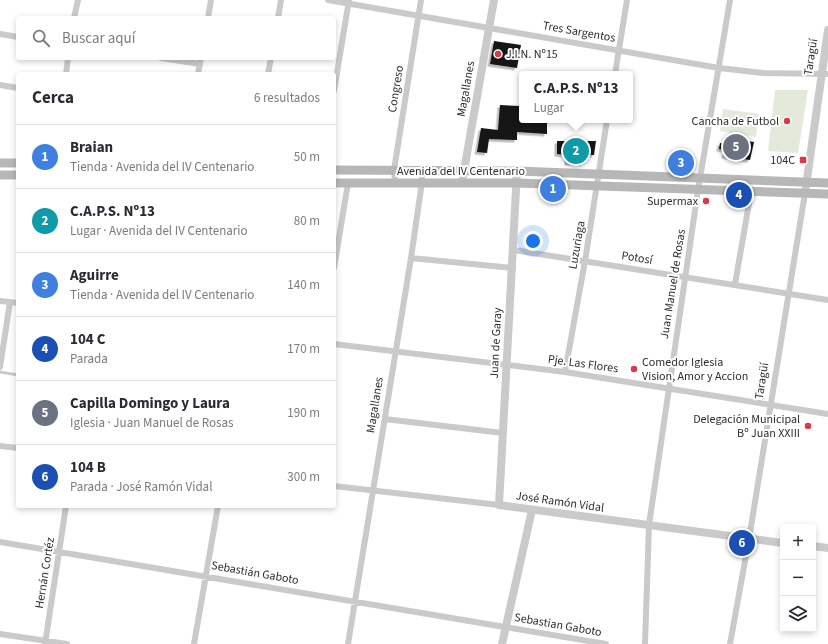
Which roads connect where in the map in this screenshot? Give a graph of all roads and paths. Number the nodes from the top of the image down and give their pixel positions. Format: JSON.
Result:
{"nodes":[{"id":1,"x":78,"y":0,"type":"edge"},
{"id":2,"x":211,"y":0,"type":"edge"},
{"id":3,"x":281,"y":0,"type":"edge"},
{"id":4,"x":328,"y":0,"type":"edge"},
{"id":5,"x":421,"y":0,"type":"edge"},
{"id":6,"x":494,"y":0,"type":"edge"},
{"id":7,"x":627,"y":0,"type":"edge"},
{"id":8,"x":730,"y":0,"type":"edge"},
{"id":9,"x":349,"y":2,"type":"edge"},
{"id":10,"x":419,"y":15,"type":"junction"},
{"id":11,"x":74,"y":16,"type":"edge"},
{"id":12,"x":208,"y":16,"type":"edge"},
{"id":13,"x":278,"y":16,"type":"edge"},
{"id":14,"x":489,"y":28,"type":"junction"},
{"id":15,"x":828,"y":30,"type":"edge"},
{"id":16,"x":0,"y":34,"type":"edge"},
{"id":17,"x":16,"y":37,"type":"edge"},
{"id":18,"x":618,"y":51,"type":"junction"},
{"id":19,"x":68,"y":60,"type":"edge"},
{"id":20,"x":187,"y":60,"type":"edge"},
{"id":21,"x":271,"y":60,"type":"edge"},
{"id":22,"x":200,"y":61,"type":"edge"},
{"id":23,"x":719,"y":68,"type":"junction"},
{"id":24,"x":615,"y":71,"type":"edge"},
{"id":25,"x":66,"y":72,"type":"edge"},
{"id":26,"x":198,"y":72,"type":"edge"},
{"id":27,"x":268,"y":72,"type":"edge"},
{"id":28,"x":824,"y":73,"type":"edge"},
{"id":29,"x":336,"y":79,"type":"edge"},
{"id":30,"x":0,"y":85,"type":"edge"},
{"id":31,"x":16,"y":88,"type":"edge"},
{"id":32,"x":607,"y":123,"type":"edge"},
{"id":33,"x":0,"y":163,"type":"edge"},
{"id":34,"x":16,"y":163,"type":"edge"},
{"id":35,"x":336,"y":170,"type":"edge"},
{"id":36,"x":394,"y":170,"type":"junction"},
{"id":37,"x":422,"y":170,"type":"junction"},
{"id":38,"x":464,"y":171,"type":"junction"},
{"id":39,"x":517,"y":171,"type":"junction"},
{"id":40,"x":0,"y":174,"type":"edge"},
{"id":41,"x":16,"y":175,"type":"edge"},
{"id":42,"x":598,"y":175,"type":"junction"},
{"id":43,"x":701,"y":178,"type":"junction"},
{"id":44,"x":395,"y":182,"type":"junction"},
{"id":45,"x":422,"y":182,"type":"junction"},
{"id":46,"x":462,"y":182,"type":"junction"},
{"id":47,"x":336,"y":183,"type":"edge"},
{"id":48,"x":348,"y":183,"type":"junction"},
{"id":49,"x":517,"y":183,"type":"junction"},
{"id":50,"x":806,"y":183,"type":"junction"},
{"id":51,"x":828,"y":183,"type":"edge"},
{"id":52,"x":598,"y":185,"type":"junction"},
{"id":53,"x":698,"y":190,"type":"junction"},
{"id":54,"x":751,"y":192,"type":"junction"},
{"id":55,"x":804,"y":194,"type":"junction"},
{"id":56,"x":828,"y":194,"type":"edge"},
{"id":57,"x":514,"y":250,"type":"junction"},
{"id":58,"x":336,"y":256,"type":"edge"},
{"id":59,"x":411,"y":258,"type":"junction"},
{"id":60,"x":585,"y":261,"type":"junction"},
{"id":61,"x":513,"y":268,"type":"junction"},
{"id":62,"x":685,"y":277,"type":"junction"},
{"id":63,"x":735,"y":284,"type":"junction"},
{"id":64,"x":789,"y":294,"type":"junction"},
{"id":65,"x":828,"y":300,"type":"edge"},
{"id":66,"x":0,"y":301,"type":"edge"},
{"id":67,"x":10,"y":302,"type":"junction"},
{"id":68,"x":16,"y":303,"type":"edge"},
{"id":69,"x":336,"y":344,"type":"edge"},
{"id":70,"x":396,"y":351,"type":"junction"},
{"id":71,"x":507,"y":365,"type":"junction"},
{"id":72,"x":0,"y":367,"type":"edge"},
{"id":73,"x":0,"y":372,"type":"edge"},
{"id":74,"x":565,"y":372,"type":"junction"},
{"id":75,"x":16,"y":375,"type":"edge"},
{"id":76,"x":668,"y":388,"type":"junction"},
{"id":77,"x":770,"y":405,"type":"junction"},
{"id":78,"x":828,"y":414,"type":"edge"},
{"id":79,"x":385,"y":419,"type":"junction"},
{"id":80,"x":503,"y":433,"type":"junction"},
{"id":81,"x":0,"y":446,"type":"edge"},
{"id":82,"x":16,"y":448,"type":"edge"},
{"id":83,"x":336,"y":486,"type":"edge"},
{"id":84,"x":372,"y":491,"type":"junction"},
{"id":85,"x":499,"y":505,"type":"junction"},
{"id":86,"x":66,"y":508,"type":"edge"},
{"id":87,"x":218,"y":508,"type":"edge"},
{"id":88,"x":532,"y":510,"type":"junction"},
{"id":89,"x":648,"y":525,"type":"junction"},
{"id":90,"x":749,"y":539,"type":"junction"},
{"id":91,"x":0,"y":542,"type":"edge"},
{"id":92,"x":780,"y":543,"type":"edge"},
{"id":93,"x":816,"y":546,"type":"edge"},
{"id":94,"x":828,"y":548,"type":"edge"},
{"id":95,"x":59,"y":551,"type":"junction"},
{"id":96,"x":206,"y":576,"type":"junction"},
{"id":97,"x":355,"y":602,"type":"junction"},
{"id":98,"x":506,"y":627,"type":"junction"},
{"id":99,"x":0,"y":634,"type":"edge"},
{"id":100,"x":45,"y":642,"type":"edge"},
{"id":101,"x":67,"y":644,"type":"edge"},
{"id":102,"x":194,"y":644,"type":"edge"},
{"id":103,"x":348,"y":644,"type":"edge"},
{"id":104,"x":502,"y":644,"type":"edge"},
{"id":105,"x":606,"y":644,"type":"edge"},
{"id":106,"x":645,"y":644,"type":"edge"},
{"id":107,"x":730,"y":644,"type":"edge"}],
"edges":[{"from":1,"to":11,"type":"street"},
{"from":2,"to":12,"type":"street"},
{"from":3,"to":13,"type":"street"},
{"from":4,"to":9,"type":"street","name":"Tres Sargentos"},
{"from":5,"to":10,"type":"street","name":"Congreso"},
{"from":6,"to":14,"type":"street","name":"Magallanes"},
{"from":7,"to":18,"type":"street"},
{"from":8,"to":23,"type":"street","name":"Juan Manuel de Rosas"},
{"from":9,"to":10,"type":"street","name":"Tres Sargentos"},
{"from":9,"to":29,"type":"street"},
{"from":10,"to":14,"type":"street","name":"Tres Sargentos"},
{"from":10,"to":36,"type":"street","name":"Congreso"},
{"from":14,"to":18,"type":"street","name":"Tres Sargentos"},
{"from":14,"to":38,"type":"street","name":"Magallanes"},
{"from":15,"to":28,"type":"street","name":"Taragüí"},
{"from":16,"to":17,"type":"street"},
{"from":18,"to":23,"type":"street","name":"Tres Sargentos"},
{"from":18,"to":24,"type":"street"},
{"from":19,"to":25,"type":"street"},
{"from":20,"to":22,"type":"street"},
{"from":21,"to":27,"type":"street"},
{"from":22,"to":26,"type":"street"},
{"from":23,"to":28,"type":"street","name":"Tres Sargentos"},
{"from":23,"to":43,"type":"street","name":"Juan Manuel de Rosas"},
{"from":28,"to":50,"type":"street","name":"Taragüí"},
{"from":30,"to":31,"type":"street"},
{"from":32,"to":42,"type":"street","name":"Luzuriaga"},
{"from":33,"to":34,"type":"main road"},
{"from":35,"to":36,"type":"main road","name":"Avenida del IV Centenario"},
{"from":36,"to":37,"type":"main road","name":"Avenida del IV Centenario"},
{"from":36,"to":44,"type":"street","name":"Congreso"},
{"from":37,"to":38,"type":"main road","name":"Avenida del IV Centenario"},
{"from":37,"to":45,"type":"street","name":"Magallanes"},
{"from":38,"to":39,"type":"main road","name":"Avenida del IV Centenario"},
{"from":38,"to":46,"type":"street","name":"Magallanes"},
{"from":39,"to":42,"type":"main road","name":"Avenida del IV Centenario"},
{"from":39,"to":49,"type":"street","name":"Juan de Garay"},
{"from":40,"to":41,"type":"main road"},
{"from":42,"to":43,"type":"main road","name":"Avenida del IV Centenario"},
{"from":42,"to":52,"type":"street","name":"Luzuriaga"},
{"from":43,"to":50,"type":"main road","name":"Avenida del IV Centenario"},
{"from":43,"to":53,"type":"street","name":"Juan Manuel de Rosas"},
{"from":44,"to":45,"type":"main road","name":"Avenida del IV Centenario"},
{"from":44,"to":48,"type":"main road","name":"Avenida del IV Centenario"},
{"from":45,"to":46,"type":"main road","name":"Avenida del IV Centenario"},
{"from":45,"to":59,"type":"street","name":"Magallanes"},
{"from":46,"to":49,"type":"main road","name":"Avenida del IV Centenario"},
{"from":47,"to":48,"type":"main road","name":"Avenida del IV Centenario"},
{"from":48,"to":58,"type":"street"},
{"from":49,"to":52,"type":"main road","name":"Avenida del IV Centenario"},
{"from":49,"to":57,"type":"street","name":"Juan de Garay"},
{"from":50,"to":51,"type":"main road","name":"Avenida del IV Centenario"},
{"from":50,"to":55,"type":"street","name":"Taragüí"},
{"from":52,"to":53,"type":"main road","name":"Avenida del IV Centenario"},
{"from":52,"to":60,"type":"street","name":"Luzuriaga"},
{"from":53,"to":54,"type":"main road","name":"Avenida del IV Centenario"},
{"from":53,"to":62,"type":"street","name":"Juan Manuel de Rosas"},
{"from":54,"to":55,"type":"main road","name":"Avenida del IV Centenario"},
{"from":54,"to":63,"type":"street"},
{"from":55,"to":56,"type":"main road","name":"Avenida del IV Centenario"},
{"from":55,"to":64,"type":"street","name":"Taragüí"},
{"from":57,"to":60,"type":"street","name":"Potosí"},
{"from":57,"to":61,"type":"street","name":"Juan de Garay"},
{"from":59,"to":61,"type":"street"},
{"from":59,"to":70,"type":"street","name":"Magallanes"},
{"from":60,"to":62,"type":"street","name":"Potosí"},
{"from":60,"to":74,"type":"street","name":"Luzuriaga"},
{"from":61,"to":71,"type":"street","name":"Juan de Garay"},
{"from":62,"to":63,"type":"street","name":"Potosí"},
{"from":62,"to":76,"type":"street","name":"Juan Manuel de Rosas"},
{"from":63,"to":64,"type":"street","name":"Potosí"},
{"from":64,"to":65,"type":"street","name":"Potosí"},
{"from":64,"to":77,"type":"street","name":"Taragüí"},
{"from":66,"to":67,"type":"street"},
{"from":67,"to":68,"type":"street"},
{"from":67,"to":72,"type":"street"},
{"from":69,"to":70,"type":"street","name":"Pje. Las Flores"},
{"from":70,"to":71,"type":"street","name":"Pje. Las Flores"},
{"from":70,"to":79,"type":"street","name":"Magallanes"},
{"from":71,"to":74,"type":"street","name":"Pje. Las Flores"},
{"from":71,"to":80,"type":"street","name":"Juan de Garay"},
{"from":73,"to":75,"type":"lane"},
{"from":74,"to":76,"type":"street","name":"Pje. Las Flores"},
{"from":76,"to":77,"type":"street","name":"Pje. Las Flores"},
{"from":76,"to":89,"type":"street","name":"Juan Manuel de Rosas"},
{"from":77,"to":78,"type":"street","name":"Pje. Las Flores"},
{"from":77,"to":90,"type":"street","name":"Taragüí"},
{"from":79,"to":80,"type":"street"},
{"from":79,"to":84,"type":"street","name":"Magallanes"},
{"from":80,"to":85,"type":"street","name":"Juan de Garay"},
{"from":81,"to":82,"type":"street"},
{"from":83,"to":84,"type":"street","name":"José Ramón Vidal"},
{"from":84,"to":85,"type":"street","name":"José Ramón Vidal"},
{"from":84,"to":97,"type":"street","name":"Magallanes"},
{"from":85,"to":88,"type":"street","name":"José Ramón Vidal"},
{"from":86,"to":95,"type":"street","name":"Hernán Cortéz"},
{"from":87,"to":96,"type":"street"},
{"from":88,"to":89,"type":"street","name":"José Ramón Vidal"},
{"from":88,"to":98,"type":"street"},
{"from":89,"to":90,"type":"street","name":"José Ramón Vidal"},
{"from":89,"to":106,"type":"street","name":"Juan Manuel de Rosas"},
{"from":90,"to":92,"type":"street","name":"José Ramón Vidal"},
{"from":90,"to":107,"type":"street","name":"Taragüí"},
{"from":91,"to":95,"type":"street","name":"Sebastián Gaboto"},
{"from":93,"to":94,"type":"street"},
{"from":95,"to":96,"type":"street","name":"Sebastián Gaboto"},
{"from":95,"to":100,"type":"street","name":"Hernán Cortéz"},
{"from":96,"to":97,"type":"street","name":"Sebastián Gaboto"},
{"from":96,"to":102,"type":"street"},
{"from":97,"to":98,"type":"street","name":"Sebastián Gaboto"},
{"from":97,"to":103,"type":"street","name":"Magallanes"},
{"from":98,"to":104,"type":"street"},
{"from":98,"to":105,"type":"street","name":"Sebastian Gaboto"},
{"from":99,"to":100,"type":"street"},
{"from":100,"to":101,"type":"street"}]}
